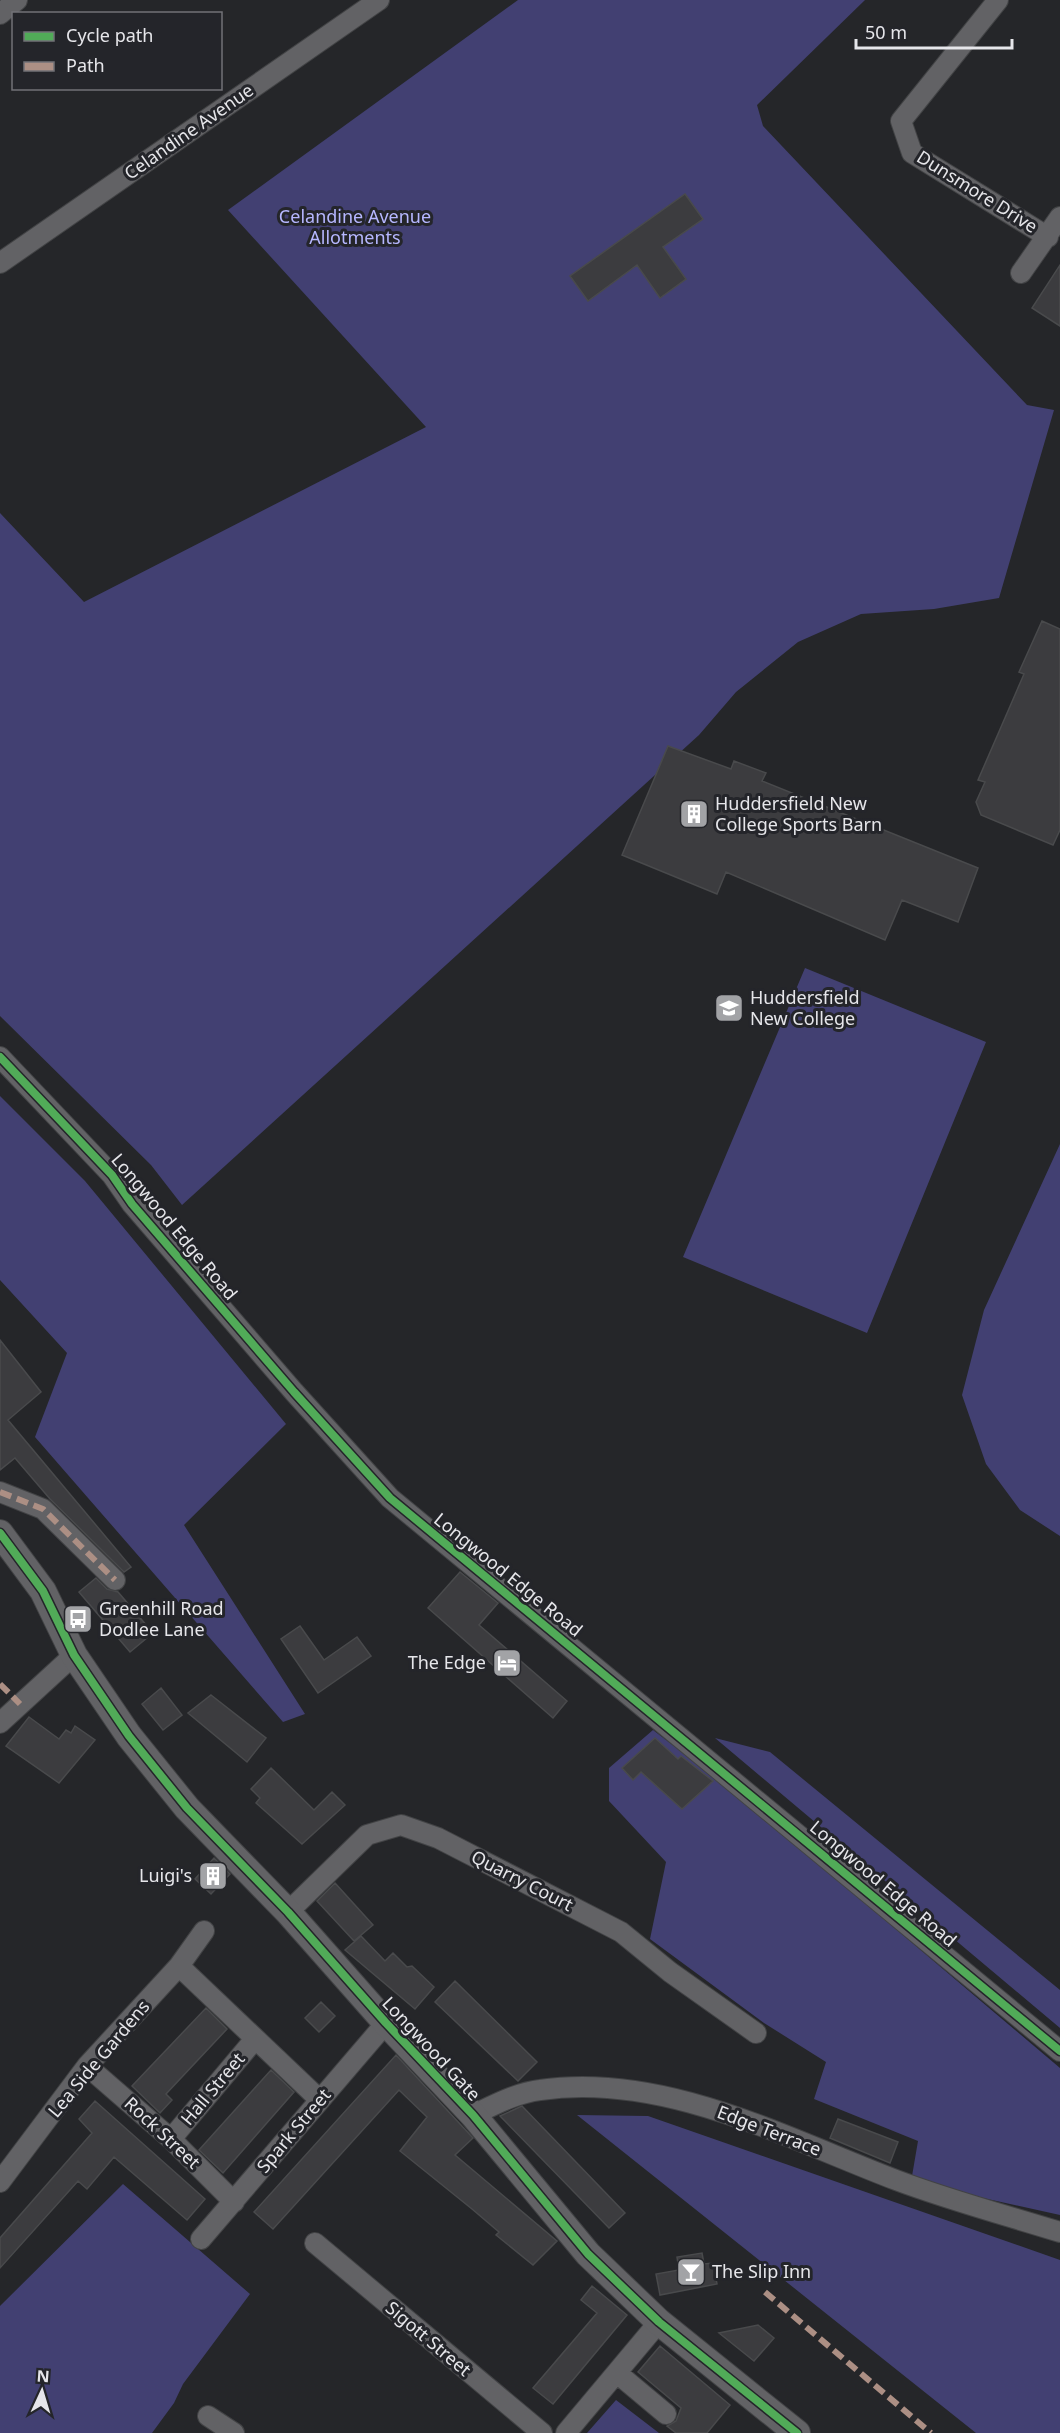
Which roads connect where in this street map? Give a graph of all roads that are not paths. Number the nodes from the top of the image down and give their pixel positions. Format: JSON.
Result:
{"nodes":[{"id":1,"x":17,"y":0,"type":"edge"},
{"id":2,"x":378,"y":0,"type":"edge"},
{"id":3,"x":998,"y":0,"type":"edge"},
{"id":4,"x":0,"y":14,"type":"edge"},
{"id":5,"x":1060,"y":217,"type":"edge"},
{"id":6,"x":1048,"y":237,"type":"junction"},
{"id":7,"x":0,"y":263,"type":"edge"},
{"id":8,"x":1021,"y":273,"type":"dead end"},
{"id":9,"x":0,"y":1057,"type":"edge"},
{"id":10,"x":0,"y":1492,"type":"edge"},
{"id":11,"x":0,"y":1533,"type":"edge"},
{"id":12,"x":115,"y":1580,"type":"dead end"},
{"id":13,"x":74,"y":1655,"type":"junction"},
{"id":14,"x":0,"y":1723,"type":"edge"},
{"id":15,"x":288,"y":1912,"type":"junction"},
{"id":16,"x":204,"y":1931,"type":"dead end"},
{"id":17,"x":179,"y":1966,"type":"junction"},
{"id":18,"x":386,"y":2023,"type":"junction"},
{"id":19,"x":756,"y":2033,"type":"dead end"},
{"id":20,"x":255,"y":2039,"type":"junction"},
{"id":21,"x":1060,"y":2051,"type":"edge"},
{"id":22,"x":87,"y":2066,"type":"junction"},
{"id":23,"x":321,"y":2100,"type":"junction"},
{"id":24,"x":472,"y":2115,"type":"junction"},
{"id":25,"x":171,"y":2139,"type":"junction"},
{"id":26,"x":0,"y":2182,"type":"edge"},
{"id":27,"x":234,"y":2202,"type":"junction"},
{"id":28,"x":1060,"y":2232,"type":"edge"},
{"id":29,"x":201,"y":2239,"type":"dead end"},
{"id":30,"x":315,"y":2243,"type":"dead end"},
{"id":31,"x":659,"y":2322,"type":"junction"},
{"id":32,"x":617,"y":2373,"type":"junction"},
{"id":33,"x":666,"y":2414,"type":"dead end"},
{"id":34,"x":542,"y":2433,"type":"edge"},
{"id":35,"x":566,"y":2433,"type":"edge"},
{"id":36,"x":797,"y":2433,"type":"edge"}],
"edges":[{"from":1,"to":4,"type":"street"},
{"from":2,"to":7,"type":"street","name":"Celandine Avenue"},
{"from":3,"to":6,"type":"street","name":"Dunsmore Drive"},
{"from":5,"to":6,"type":"street","name":"Dunsmore Drive"},
{"from":6,"to":8,"type":"street","name":"Dunsmore Drive"},
{"from":9,"to":21,"type":"street","name":"Longwood Edge Road"},
{"from":10,"to":12,"type":"street"},
{"from":11,"to":13,"type":"street","name":"Longwood Gate"},
{"from":13,"to":14,"type":"street"},
{"from":13,"to":15,"type":"street","name":"Longwood Gate"},
{"from":15,"to":18,"type":"street","name":"Longwood Gate"},
{"from":15,"to":19,"type":"street","name":"Quarry Court"},
{"from":16,"to":17,"type":"street","name":"Lea Side Gardens"},
{"from":17,"to":20,"type":"street"},
{"from":17,"to":22,"type":"street","name":"Lea Side Gardens"},
{"from":18,"to":23,"type":"street","name":"Spark Street"},
{"from":18,"to":24,"type":"street","name":"Longwood Gate"},
{"from":20,"to":23,"type":"street"},
{"from":20,"to":25,"type":"street","name":"Hall Street"},
{"from":22,"to":25,"type":"street","name":"Rock Street"},
{"from":22,"to":26,"type":"street","name":"Lea Side Gardens"},
{"from":23,"to":27,"type":"street","name":"Spark Street"},
{"from":24,"to":28,"type":"street","name":"Edge Terrace"},
{"from":24,"to":31,"type":"street","name":"Longwood Gate"},
{"from":25,"to":27,"type":"street","name":"Rock Street"},
{"from":27,"to":29,"type":"street","name":"Spark Street"},
{"from":30,"to":34,"type":"street","name":"Sigott Street"},
{"from":31,"to":32,"type":"street"},
{"from":31,"to":36,"type":"street","name":"Longwood Gate"},
{"from":32,"to":33,"type":"street"},
{"from":32,"to":35,"type":"street"}]}
